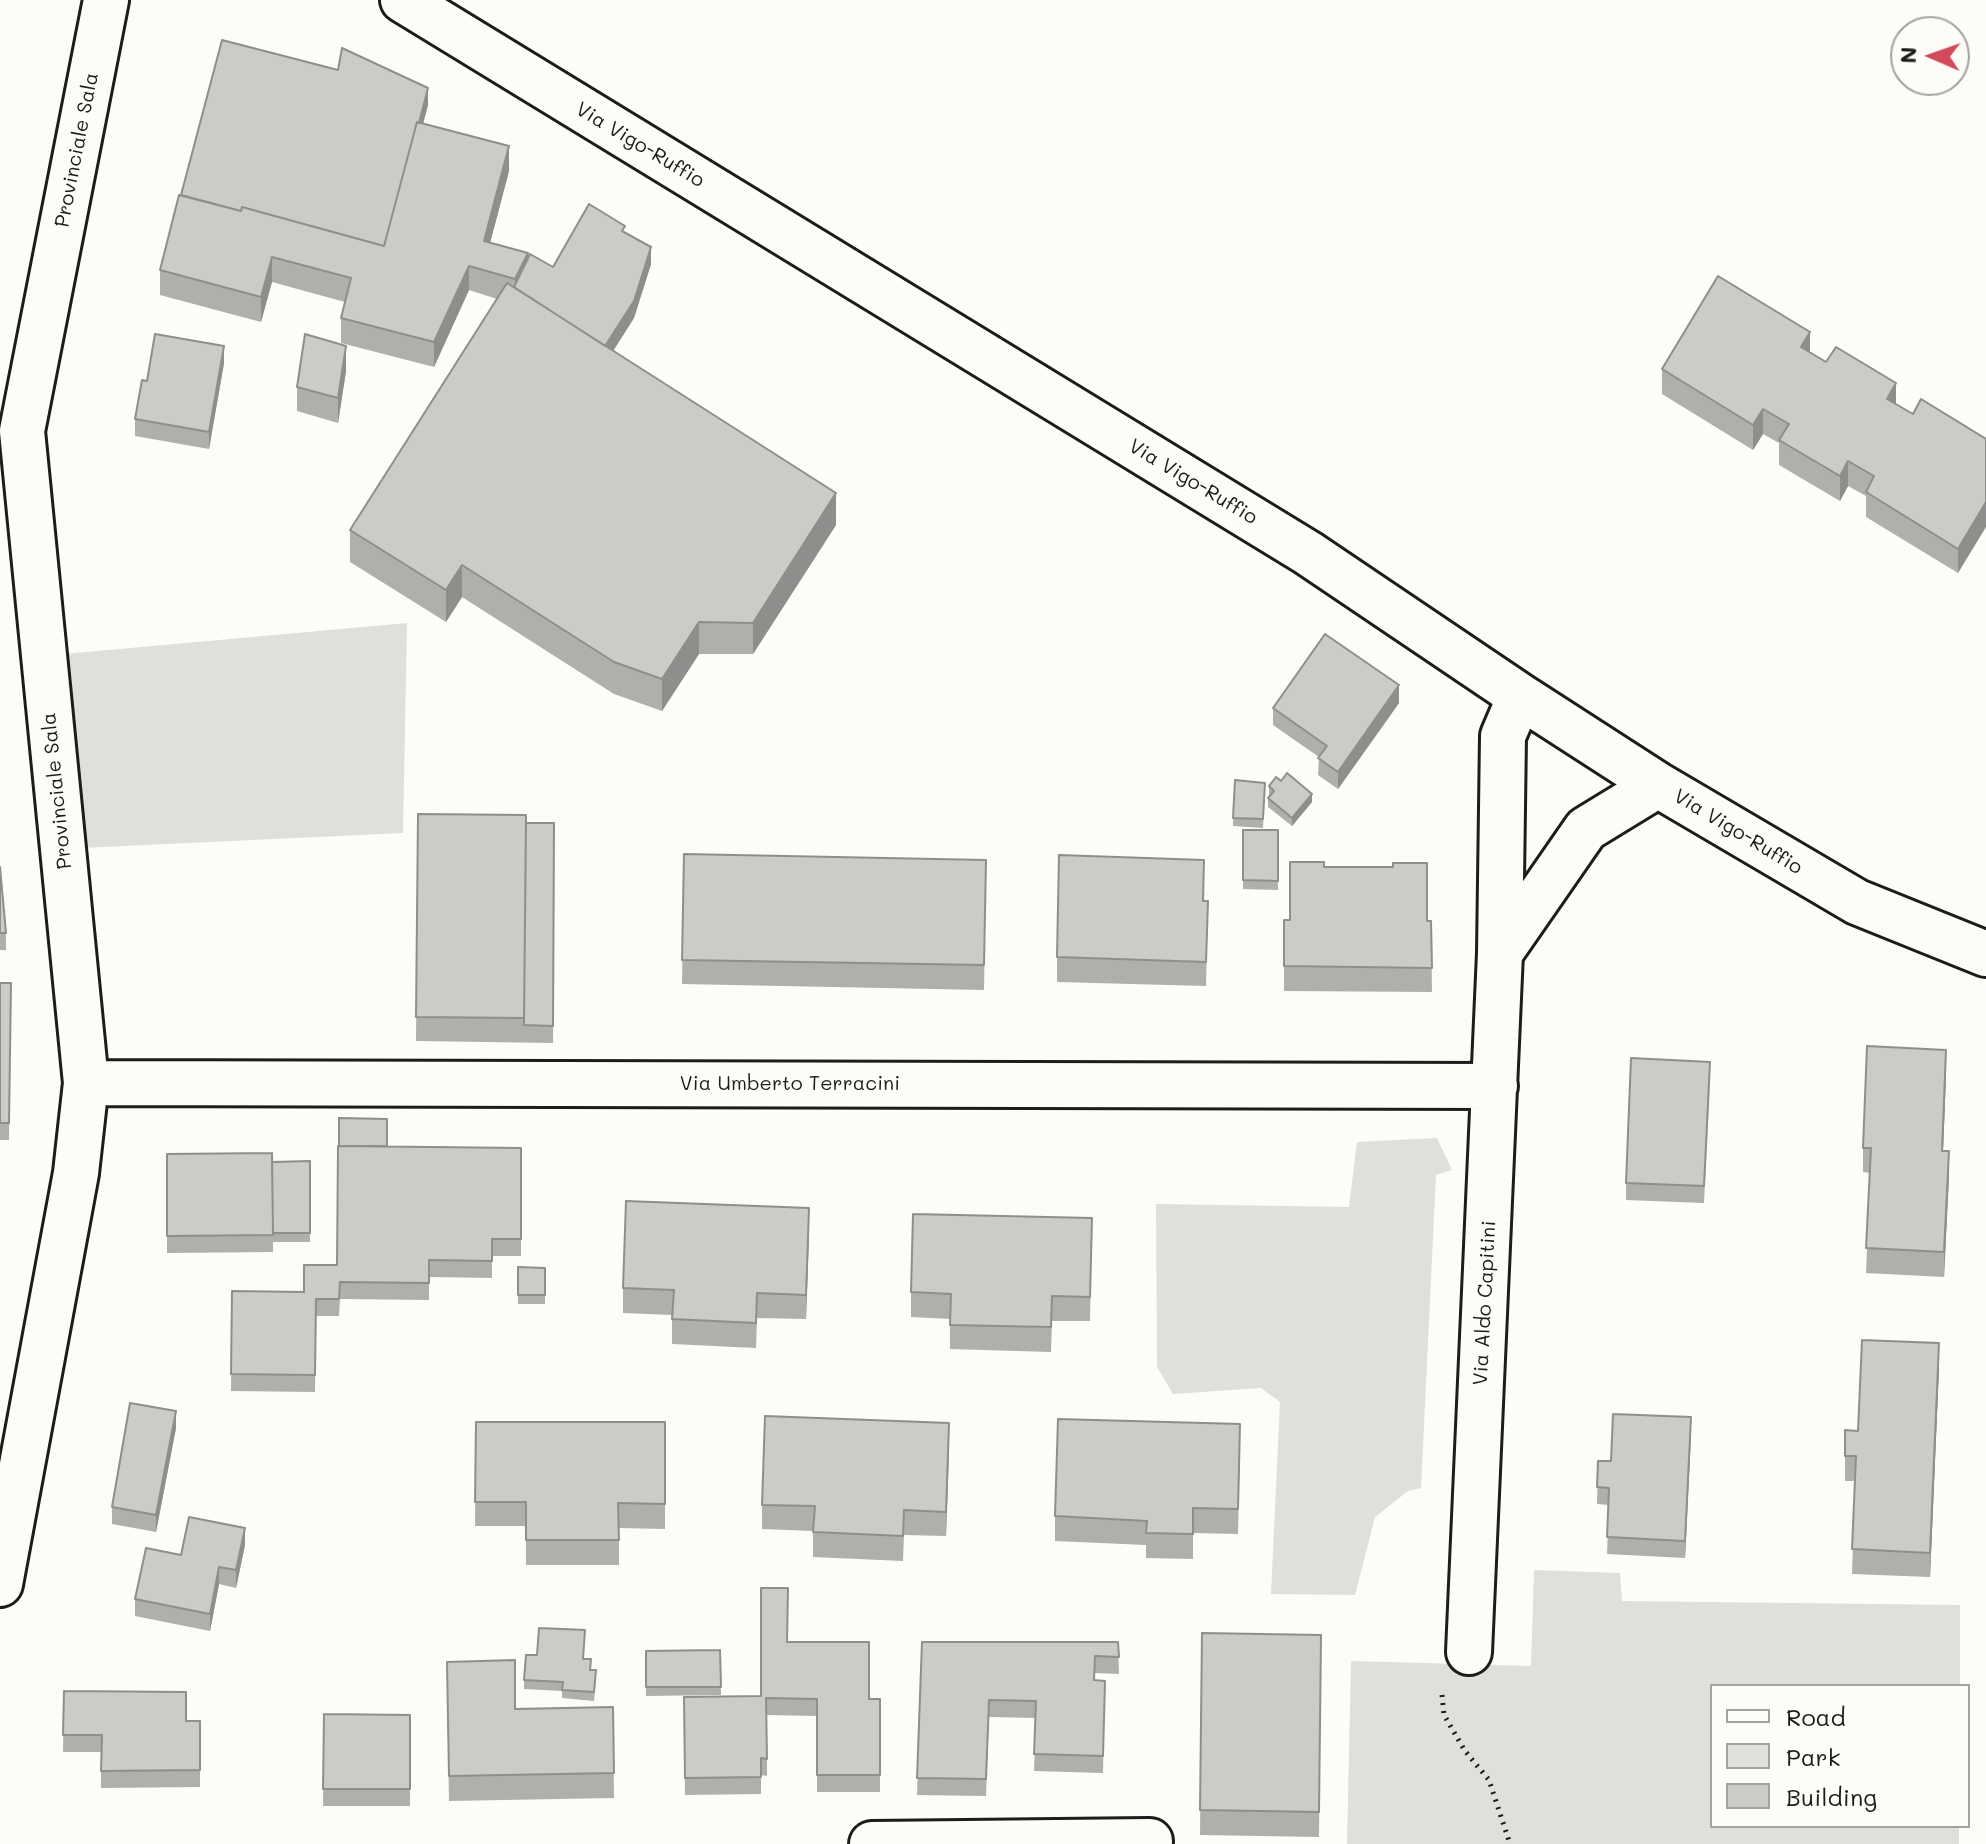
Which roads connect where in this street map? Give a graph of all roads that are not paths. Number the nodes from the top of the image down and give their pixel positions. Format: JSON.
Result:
{"nodes":[{"id":1,"x":106,"y":0,"type":"edge"},
{"id":2,"x":403,"y":0,"type":"edge"},
{"id":3,"x":1520,"y":696,"type":"junction"},
{"id":4,"x":1658,"y":785,"type":"junction"},
{"id":5,"x":1500,"y":953,"type":"junction"},
{"id":6,"x":1986,"y":954,"type":"edge"},
{"id":7,"x":86,"y":1083,"type":"junction"},
{"id":8,"x":1495,"y":1086,"type":"junction"},
{"id":9,"x":0,"y":1584,"type":"edge"},
{"id":10,"x":1469,"y":1652,"type":"dead end"},
{"id":11,"x":1150,"y":1841,"type":"dead end"},
{"id":12,"x":872,"y":1844,"type":"edge"}],
"edges":[{"from":1,"to":7,"type":"street","name":"Provinciale Sala"},
{"from":2,"to":3,"type":"street","name":"Via Vigo-Ruffio"},
{"from":3,"to":4,"type":"street","name":"Via Vigo-Ruffio"},
{"from":3,"to":5,"type":"street","name":"Via Aldo Capitini"},
{"from":4,"to":5,"type":"street"},
{"from":4,"to":6,"type":"street","name":"Via Vigo-Ruffio"},
{"from":5,"to":8,"type":"street","name":"Via Aldo Capitini"},
{"from":7,"to":8,"type":"street","name":"Via Umberto Terracini"},
{"from":7,"to":9,"type":"street","name":"Provinciale Sala"},
{"from":8,"to":10,"type":"street","name":"Via Aldo Capitini"},
{"from":11,"to":12,"type":"street"}]}
